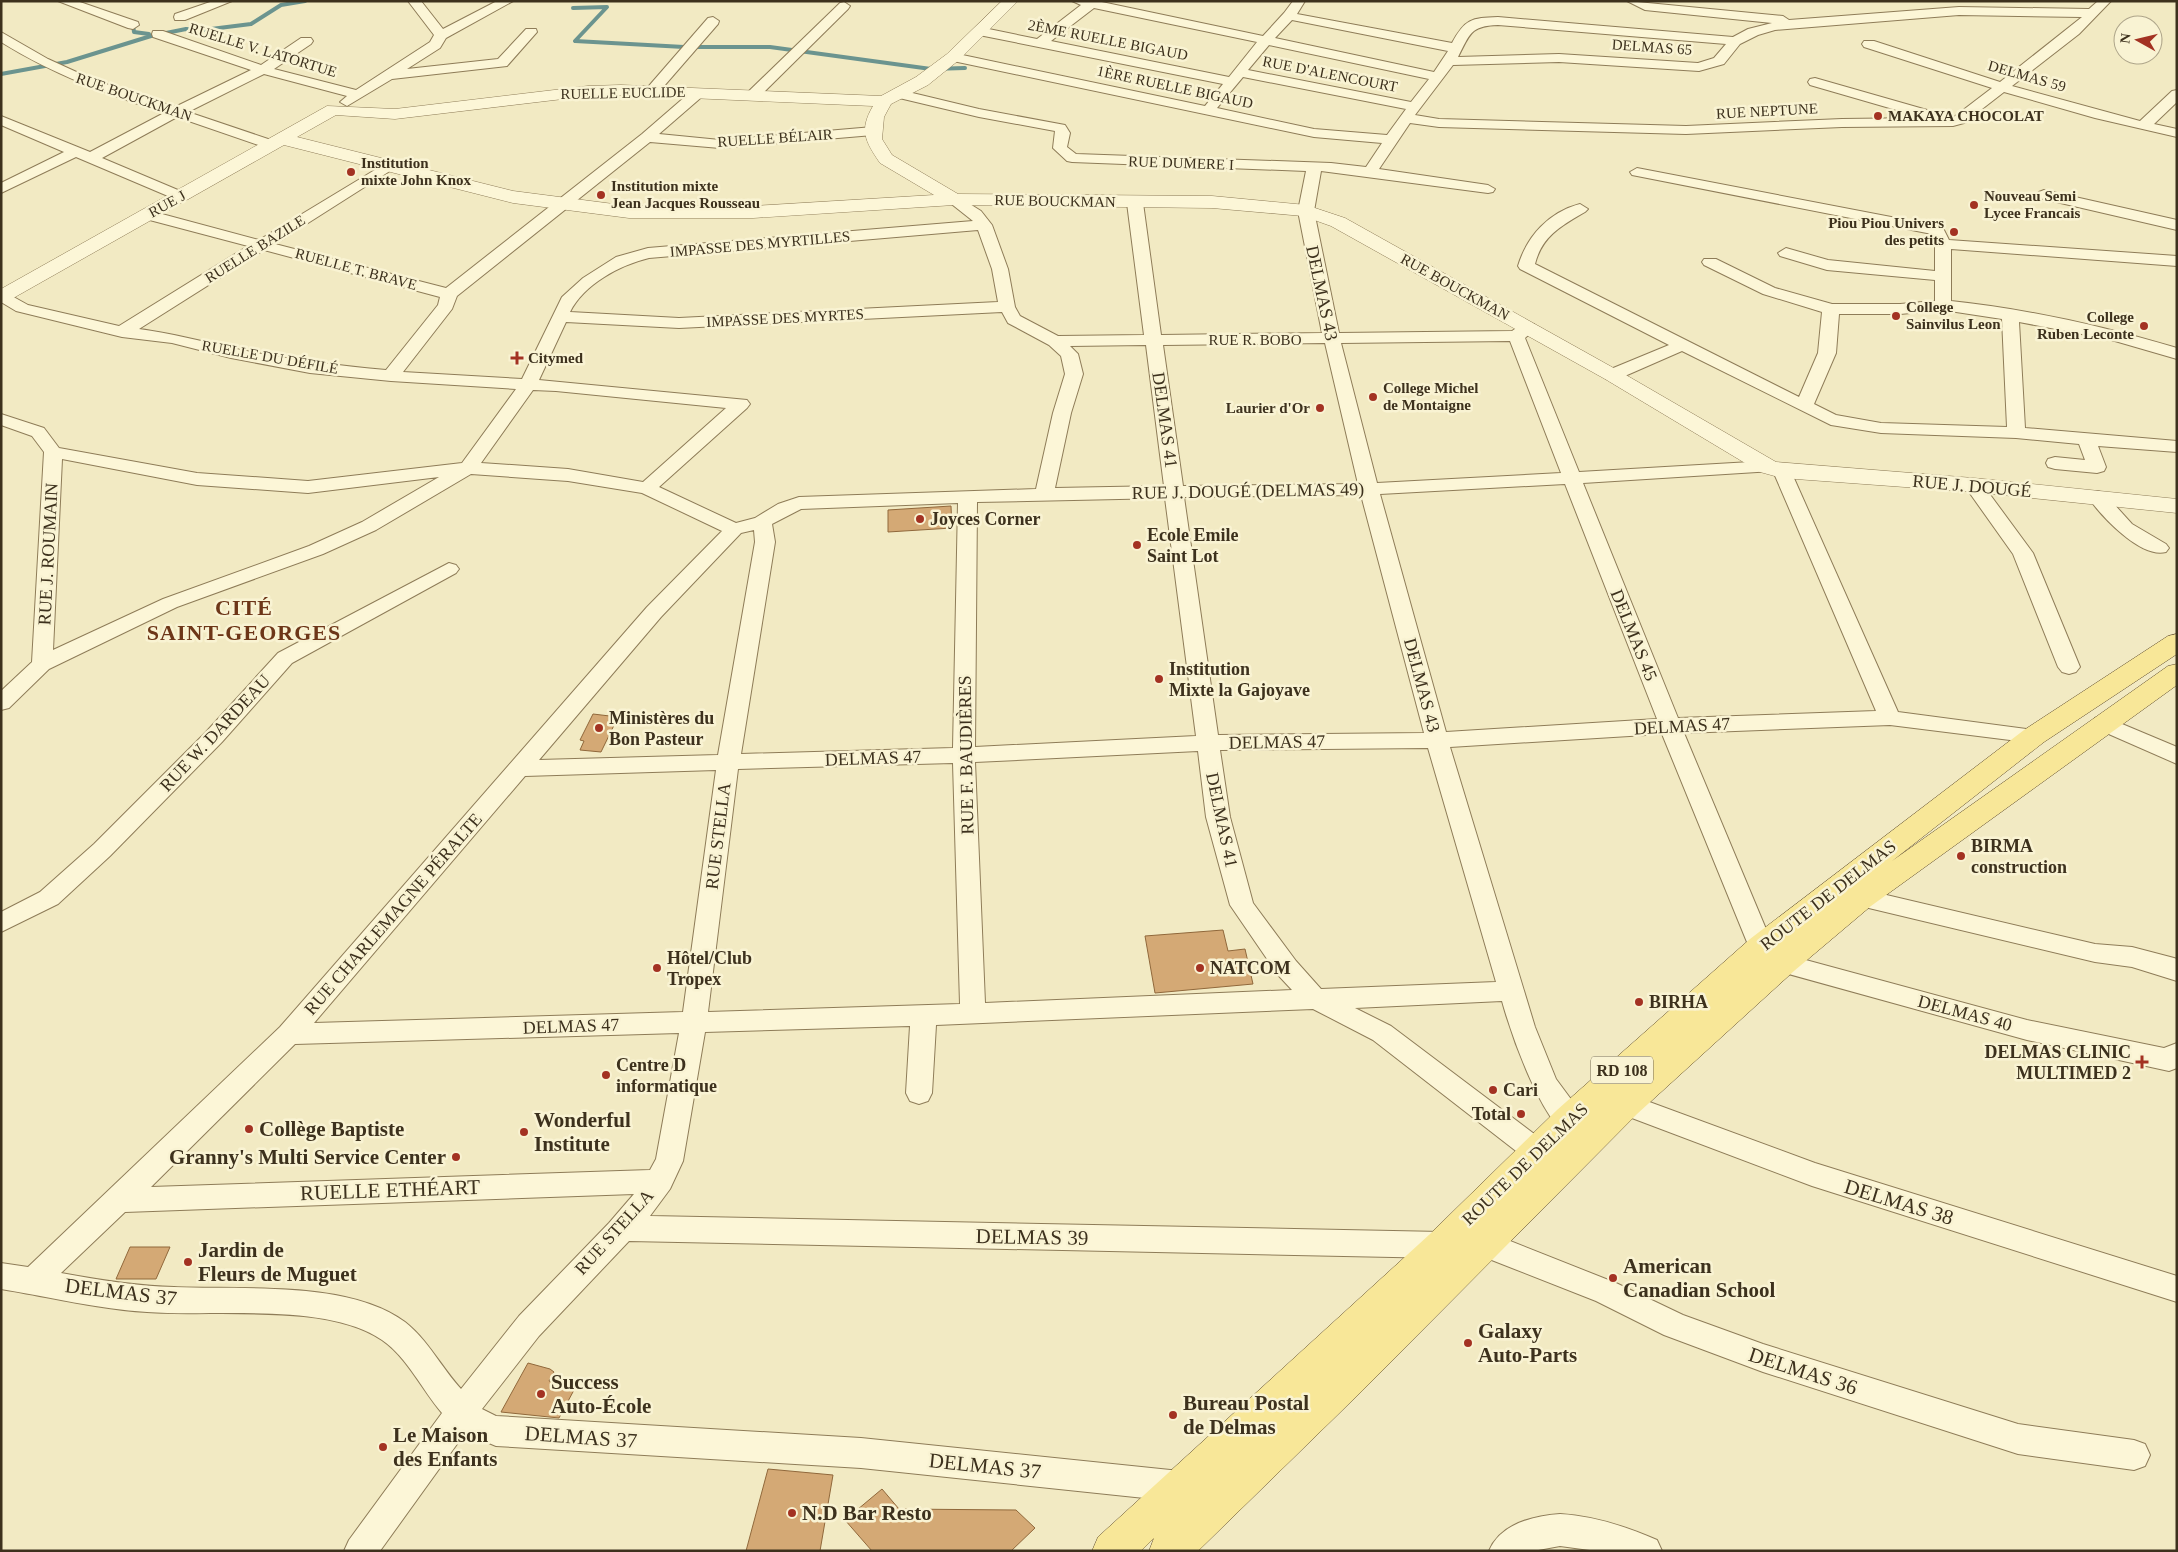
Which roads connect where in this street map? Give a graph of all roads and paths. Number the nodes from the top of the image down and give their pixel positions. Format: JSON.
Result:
{"nodes":[{"id":1,"x":64,"y":1,"type":"edge"},
{"id":2,"x":226,"y":1,"type":"edge"},
{"id":3,"x":414,"y":1,"type":"edge"},
{"id":4,"x":507,"y":1,"type":"edge"},
{"id":5,"x":1011,"y":1,"type":"edge"},
{"id":6,"x":1299,"y":1,"type":"edge"},
{"id":7,"x":1633,"y":1,"type":"edge"},
{"id":8,"x":1751,"y":1,"type":"edge"},
{"id":9,"x":1874,"y":1,"type":"edge"},
{"id":10,"x":2105,"y":1,"type":"edge"},
{"id":11,"x":1085,"y":2,"type":"edge"},
{"id":12,"x":844,"y":6,"type":"dead end"},
{"id":13,"x":1984,"y":6,"type":"edge"},
{"id":14,"x":2092,"y":13,"type":"junction"},
{"id":15,"x":1883,"y":14,"type":"junction"},
{"id":16,"x":1289,"y":16,"type":"junction"},
{"id":17,"x":1753,"y":16,"type":"junction"},
{"id":18,"x":180,"y":17,"type":"dead end"},
{"id":19,"x":713,"y":21,"type":"dead end"},
{"id":20,"x":1801,"y":22,"type":"junction"},
{"id":21,"x":134,"y":25,"type":"dead end"},
{"id":22,"x":979,"y":31,"type":"junction"},
{"id":23,"x":531,"y":32,"type":"dead end"},
{"id":24,"x":158,"y":34,"type":"dead end"},
{"id":25,"x":441,"y":35,"type":"junction"},
{"id":26,"x":1,"y":36,"type":"edge"},
{"id":27,"x":306,"y":41,"type":"dead end"},
{"id":28,"x":1735,"y":41,"type":"junction"},
{"id":29,"x":1264,"y":42,"type":"junction"},
{"id":30,"x":1040,"y":43,"type":"junction"},
{"id":31,"x":1869,"y":44,"type":"dead end"},
{"id":32,"x":1455,"y":48,"type":"junction"},
{"id":33,"x":1449,"y":62,"type":"junction"},
{"id":34,"x":942,"y":65,"type":"junction"},
{"id":35,"x":263,"y":70,"type":"junction"},
{"id":36,"x":390,"y":75,"type":"junction"},
{"id":37,"x":1436,"y":76,"type":"junction"},
{"id":38,"x":1235,"y":77,"type":"junction"},
{"id":39,"x":1815,"y":82,"type":"dead end"},
{"id":40,"x":2001,"y":86,"type":"junction"},
{"id":41,"x":653,"y":90,"type":"junction"},
{"id":42,"x":699,"y":92,"type":"junction"},
{"id":43,"x":754,"y":94,"type":"junction"},
{"id":44,"x":2177,"y":94,"type":"edge"},
{"id":45,"x":359,"y":95,"type":"junction"},
{"id":46,"x":892,"y":97,"type":"junction"},
{"id":47,"x":333,"y":110,"type":"junction"},
{"id":48,"x":1208,"y":111,"type":"junction"},
{"id":49,"x":176,"y":112,"type":"junction"},
{"id":50,"x":1411,"y":113,"type":"junction"},
{"id":51,"x":1,"y":120,"type":"edge"},
{"id":52,"x":1953,"y":122,"type":"junction"},
{"id":53,"x":2143,"y":126,"type":"junction"},
{"id":54,"x":873,"y":131,"type":"junction"},
{"id":55,"x":2177,"y":133,"type":"edge"},
{"id":56,"x":647,"y":136,"type":"junction"},
{"id":57,"x":1391,"y":140,"type":"junction"},
{"id":58,"x":277,"y":142,"type":"junction"},
{"id":59,"x":76,"y":152,"type":"junction"},
{"id":60,"x":90,"y":158,"type":"junction"},
{"id":61,"x":388,"y":166,"type":"junction"},
{"id":62,"x":1314,"y":167,"type":"junction"},
{"id":63,"x":1371,"y":172,"type":"junction"},
{"id":64,"x":1637,"y":172,"type":"dead end"},
{"id":65,"x":1,"y":189,"type":"edge"},
{"id":66,"x":1488,"y":189,"type":"dead end"},
{"id":67,"x":2044,"y":195,"type":"dead end"},
{"id":68,"x":180,"y":196,"type":"junction"},
{"id":69,"x":954,"y":199,"type":"junction"},
{"id":70,"x":1135,"y":203,"type":"junction"},
{"id":71,"x":560,"y":204,"type":"junction"},
{"id":72,"x":1580,"y":209,"type":"dead end"},
{"id":73,"x":1306,"y":211,"type":"junction"},
{"id":74,"x":147,"y":215,"type":"junction"},
{"id":75,"x":2177,"y":224,"type":"edge"},
{"id":76,"x":984,"y":225,"type":"junction"},
{"id":77,"x":1940,"y":238,"type":"junction"},
{"id":78,"x":262,"y":244,"type":"junction"},
{"id":79,"x":1786,"y":253,"type":"dead end"},
{"id":80,"x":2177,"y":261,"type":"edge"},
{"id":81,"x":1710,"y":262,"type":"dead end"},
{"id":82,"x":1942,"y":276,"type":"junction"},
{"id":83,"x":449,"y":294,"type":"junction"},
{"id":84,"x":2,"y":296,"type":"edge"},
{"id":85,"x":1943,"y":305,"type":"junction"},
{"id":86,"x":1007,"y":307,"type":"junction"},
{"id":87,"x":1831,"y":309,"type":"junction"},
{"id":88,"x":2010,"y":314,"type":"junction"},
{"id":89,"x":562,"y":317,"type":"junction"},
{"id":90,"x":122,"y":332,"type":"junction"},
{"id":91,"x":1522,"y":332,"type":"junction"},
{"id":92,"x":1332,"y":339,"type":"junction"},
{"id":93,"x":1055,"y":341,"type":"junction"},
{"id":94,"x":1155,"y":341,"type":"junction"},
{"id":95,"x":1683,"y":345,"type":"junction"},
{"id":96,"x":2177,"y":354,"type":"edge"},
{"id":97,"x":1612,"y":375,"type":"junction"},
{"id":98,"x":391,"y":376,"type":"junction"},
{"id":99,"x":527,"y":386,"type":"junction"},
{"id":100,"x":1804,"y":407,"type":"junction"},
{"id":101,"x":1,"y":419,"type":"edge"},
{"id":102,"x":2016,"y":433,"type":"junction"},
{"id":103,"x":2086,"y":439,"type":"junction"},
{"id":104,"x":2177,"y":447,"type":"edge"},
{"id":105,"x":53,"y":452,"type":"junction"},
{"id":106,"x":2055,"y":463,"type":"dead end"},
{"id":107,"x":468,"y":468,"type":"junction"},
{"id":108,"x":1775,"y":469,"type":"junction"},
{"id":109,"x":1572,"y":478,"type":"junction"},
{"id":110,"x":1973,"y":486,"type":"junction"},
{"id":111,"x":647,"y":488,"type":"junction"},
{"id":112,"x":1368,"y":489,"type":"junction"},
{"id":113,"x":1176,"y":492,"type":"junction"},
{"id":114,"x":1044,"y":494,"type":"junction"},
{"id":115,"x":968,"y":496,"type":"junction"},
{"id":116,"x":2097,"y":497,"type":"junction"},
{"id":117,"x":2177,"y":506,"type":"edge"},
{"id":118,"x":762,"y":522,"type":"junction"},
{"id":119,"x":734,"y":529,"type":"junction"},
{"id":120,"x":2159,"y":548,"type":"dead end"},
{"id":121,"x":448,"y":570,"type":"dead end"},
{"id":122,"x":2177,"y":642,"type":"edge"},
{"id":123,"x":42,"y":664,"type":"junction"},
{"id":124,"x":2069,"y":667,"type":"dead end"},
{"id":125,"x":2177,"y":672,"type":"edge"},
{"id":126,"x":1,"y":702,"type":"edge"},
{"id":127,"x":1890,"y":718,"type":"junction"},
{"id":128,"x":2103,"y":723,"type":"junction"},
{"id":129,"x":1670,"y":726,"type":"junction"},
{"id":130,"x":2034,"y":736,"type":"junction"},
{"id":131,"x":1437,"y":740,"type":"junction"},
{"id":132,"x":1208,"y":743,"type":"junction"},
{"id":133,"x":964,"y":755,"type":"junction"},
{"id":134,"x":2177,"y":756,"type":"edge"},
{"id":135,"x":728,"y":763,"type":"junction"},
{"id":136,"x":520,"y":768,"type":"junction"},
{"id":137,"x":1861,"y":898,"type":"junction"},
{"id":138,"x":1,"y":922,"type":"edge"},
{"id":139,"x":1772,"y":955,"type":"junction"},
{"id":140,"x":2177,"y":971,"type":"edge"},
{"id":141,"x":1513,"y":991,"type":"junction"},
{"id":142,"x":1315,"y":999,"type":"junction"},
{"id":143,"x":973,"y":1014,"type":"junction"},
{"id":144,"x":924,"y":1015,"type":"junction"},
{"id":145,"x":694,"y":1022,"type":"junction"},
{"id":146,"x":289,"y":1034,"type":"junction"},
{"id":147,"x":2174,"y":1060,"type":"edge"},
{"id":148,"x":920,"y":1093,"type":"dead end"},
{"id":149,"x":1625,"y":1104,"type":"junction"},
{"id":150,"x":1579,"y":1129,"type":"junction"},
{"id":151,"x":1548,"y":1160,"type":"junction"},
{"id":152,"x":660,"y":1181,"type":"junction"},
{"id":153,"x":119,"y":1200,"type":"junction"},
{"id":154,"x":621,"y":1228,"type":"junction"},
{"id":155,"x":1485,"y":1244,"type":"junction"},
{"id":156,"x":1442,"y":1245,"type":"junction"},
{"id":157,"x":1,"y":1276,"type":"edge"},
{"id":158,"x":33,"y":1281,"type":"junction"},
{"id":159,"x":2177,"y":1289,"type":"edge"},
{"id":160,"x":462,"y":1414,"type":"junction"},
{"id":161,"x":2134,"y":1456,"type":"dead end"},
{"id":162,"x":1180,"y":1486,"type":"junction"},
{"id":163,"x":1206,"y":1516,"type":"junction"},
{"id":164,"x":360,"y":1551,"type":"edge"},
{"id":165,"x":1112,"y":1551,"type":"edge"},
{"id":166,"x":1170,"y":1551,"type":"edge"},
{"id":167,"x":1505,"y":1551,"type":"edge"},
{"id":168,"x":1646,"y":1551,"type":"edge"}],
"edges":[{"from":1,"to":21,"type":"street"},
{"from":2,"to":18,"type":"street"},
{"from":3,"to":25,"type":"street"},
{"from":4,"to":25,"type":"street"},
{"from":5,"to":22,"type":"street"},
{"from":6,"to":16,"type":"street"},
{"from":7,"to":17,"type":"street"},
{"from":8,"to":17,"type":"street"},
{"from":9,"to":15,"type":"street"},
{"from":10,"to":14,"type":"street"},
{"from":11,"to":29,"type":"street"},
{"from":11,"to":30,"type":"street"},
{"from":12,"to":43,"type":"street"},
{"from":13,"to":14,"type":"street"},
{"from":13,"to":15,"type":"street"},
{"from":14,"to":40,"type":"street"},
{"from":15,"to":20,"type":"street"},
{"from":16,"to":29,"type":"street"},
{"from":16,"to":32,"type":"street"},
{"from":17,"to":20,"type":"street"},
{"from":19,"to":41,"type":"street"},
{"from":20,"to":28,"type":"street"},
{"from":22,"to":30,"type":"street","name":"2ÈME RUELLE BIGAUD"},
{"from":22,"to":34,"type":"street"},
{"from":23,"to":36,"type":"street"},
{"from":24,"to":35,"type":"street","name":"RUELLE V. LATORTUE"},
{"from":25,"to":36,"type":"street"},
{"from":26,"to":49,"type":"street","name":"RUE BOUCKMAN"},
{"from":27,"to":35,"type":"street"},
{"from":28,"to":32,"type":"street"},
{"from":28,"to":33,"type":"street","name":"DELMAS 65"},
{"from":29,"to":37,"type":"street"},
{"from":29,"to":38,"type":"street"},
{"from":30,"to":38,"type":"street","name":"2ÈME RUELLE BIGAUD"},
{"from":31,"to":40,"type":"street","name":"DELMAS 59"},
{"from":32,"to":33,"type":"street"},
{"from":33,"to":37,"type":"street"},
{"from":34,"to":46,"type":"street"},
{"from":34,"to":48,"type":"street","name":"1ÈRE RUELLE BIGAUD"},
{"from":35,"to":45,"type":"street","name":"RUELLE V. LATORTUE"},
{"from":35,"to":49,"type":"street"},
{"from":36,"to":45,"type":"street"},
{"from":37,"to":50,"type":"street"},
{"from":38,"to":48,"type":"street"},
{"from":38,"to":50,"type":"street","name":"RUE D'ALENCOURT"},
{"from":39,"to":52,"type":"street"},
{"from":40,"to":52,"type":"street"},
{"from":40,"to":53,"type":"street","name":"DELMAS 59"},
{"from":41,"to":42,"type":"street","name":"RUELLE EUCLIDE"},
{"from":41,"to":47,"type":"street","name":"RUELLE EUCLIDE"},
{"from":42,"to":43,"type":"street","name":"RUELLE EUCLIDE"},
{"from":42,"to":56,"type":"street"},
{"from":43,"to":46,"type":"street","name":"RUELLE EUCLIDE"},
{"from":44,"to":53,"type":"street"},
{"from":45,"to":47,"type":"street"},
{"from":46,"to":54,"type":"street"},
{"from":46,"to":62,"type":"street","name":"RUE DUMERE I"},
{"from":47,"to":58,"type":"street","name":"RUE J"},
{"from":48,"to":57,"type":"street","name":"1ÈRE RUELLE BIGAUD"},
{"from":49,"to":58,"type":"street","name":"RUE BOUCKMAN"},
{"from":49,"to":60,"type":"street"},
{"from":50,"to":52,"type":"street","name":"RUE NEPTUNE"},
{"from":50,"to":57,"type":"street"},
{"from":51,"to":59,"type":"street"},
{"from":53,"to":55,"type":"street","name":"DELMAS 59"},
{"from":54,"to":56,"type":"street","name":"RUELLE BÉLAIR"},
{"from":54,"to":69,"type":"street"},
{"from":56,"to":71,"type":"street"},
{"from":57,"to":63,"type":"street"},
{"from":58,"to":61,"type":"street","name":"RUE BOUCKMAN"},
{"from":58,"to":68,"type":"street","name":"RUE J"},
{"from":59,"to":60,"type":"street"},
{"from":59,"to":65,"type":"street"},
{"from":60,"to":68,"type":"street"},
{"from":61,"to":71,"type":"street","name":"RUE BOUCKMAN"},
{"from":61,"to":78,"type":"street","name":"RUELLE BAZILE"},
{"from":62,"to":63,"type":"street","name":"RUE DUMERE I"},
{"from":62,"to":73,"type":"street"},
{"from":63,"to":66,"type":"street","name":"RUE DUMERE I"},
{"from":64,"to":77,"type":"street"},
{"from":67,"to":75,"type":"street"},
{"from":68,"to":74,"type":"street","name":"RUE J"},
{"from":69,"to":70,"type":"street","name":"RUE BOUCKMAN"},
{"from":69,"to":71,"type":"street","name":"RUE BOUCKMAN"},
{"from":69,"to":76,"type":"street"},
{"from":70,"to":73,"type":"street","name":"RUE BOUCKMAN"},
{"from":70,"to":94,"type":"street","name":"DELMAS 41"},
{"from":71,"to":83,"type":"street"},
{"from":72,"to":95,"type":"street"},
{"from":73,"to":91,"type":"street","name":"RUE BOUCKMAN"},
{"from":73,"to":92,"type":"street","name":"DELMAS 43"},
{"from":74,"to":78,"type":"street","name":"RUELLE T. BRAVE"},
{"from":74,"to":84,"type":"street","name":"RUE J"},
{"from":76,"to":86,"type":"street"},
{"from":76,"to":89,"type":"street","name":"IMPASSE DES MYRTILLES"},
{"from":77,"to":80,"type":"street"},
{"from":77,"to":82,"type":"street"},
{"from":78,"to":83,"type":"street","name":"RUELLE T. BRAVE"},
{"from":78,"to":90,"type":"street","name":"RUELLE BAZILE"},
{"from":79,"to":82,"type":"street"},
{"from":81,"to":87,"type":"street"},
{"from":82,"to":85,"type":"street"},
{"from":83,"to":98,"type":"street"},
{"from":84,"to":90,"type":"street","name":"RUELLE DU DÉFILÉ"},
{"from":85,"to":87,"type":"street"},
{"from":85,"to":88,"type":"street"},
{"from":86,"to":89,"type":"street","name":"IMPASSE DES MYRTES"},
{"from":86,"to":93,"type":"street"},
{"from":87,"to":100,"type":"street"},
{"from":88,"to":96,"type":"street"},
{"from":88,"to":102,"type":"street"},
{"from":89,"to":99,"type":"street"},
{"from":90,"to":98,"type":"street","name":"RUELLE DU DÉFILÉ"},
{"from":91,"to":92,"type":"street","name":"RUE R. BOBO"},
{"from":91,"to":97,"type":"street","name":"RUE BOUCKMAN"},
{"from":91,"to":109,"type":"street","name":"DELMAS 45"},
{"from":92,"to":94,"type":"street","name":"RUE R. BOBO"},
{"from":92,"to":112,"type":"street","name":"DELMAS 43"},
{"from":93,"to":94,"type":"street","name":"RUE R. BOBO"},
{"from":93,"to":114,"type":"street"},
{"from":94,"to":113,"type":"street","name":"DELMAS 41"},
{"from":95,"to":97,"type":"street"},
{"from":95,"to":100,"type":"street"},
{"from":97,"to":108,"type":"street","name":"RUE BOUCKMAN"},
{"from":98,"to":99,"type":"street","name":"RUELLE DU DÉFILÉ"},
{"from":99,"to":107,"type":"street"},
{"from":99,"to":111,"type":"street","name":"RUELLE DU DÉFILÉ"},
{"from":100,"to":102,"type":"street"},
{"from":101,"to":105,"type":"street"},
{"from":102,"to":103,"type":"street"},
{"from":103,"to":104,"type":"street"},
{"from":103,"to":106,"type":"street"},
{"from":105,"to":107,"type":"street"},
{"from":105,"to":123,"type":"street","name":"RUE J. ROUMAIN"},
{"from":107,"to":111,"type":"street"},
{"from":107,"to":123,"type":"street"},
{"from":108,"to":109,"type":"street","name":"RUE J. DOUGÉ (DELMAS 49)"},
{"from":108,"to":110,"type":"street","name":"RUE J. DOUGÉ"},
{"from":108,"to":127,"type":"street"},
{"from":109,"to":112,"type":"street","name":"RUE J. DOUGÉ (DELMAS 49)"},
{"from":109,"to":129,"type":"street","name":"DELMAS 45"},
{"from":110,"to":116,"type":"street","name":"RUE J. DOUGÉ"},
{"from":110,"to":124,"type":"street"},
{"from":111,"to":119,"type":"street"},
{"from":112,"to":113,"type":"street","name":"RUE J. DOUGÉ (DELMAS 49)"},
{"from":112,"to":131,"type":"street","name":"DELMAS 43"},
{"from":113,"to":114,"type":"street","name":"RUE J. DOUGÉ (DELMAS 49)"},
{"from":113,"to":132,"type":"street","name":"DELMAS 41"},
{"from":114,"to":115,"type":"street","name":"RUE J. DOUGÉ (DELMAS 49)"},
{"from":115,"to":118,"type":"street","name":"RUE J. DOUGÉ (DELMAS 49)"},
{"from":115,"to":133,"type":"street","name":"RUE F. BAUDIÈRES"},
{"from":116,"to":117,"type":"street","name":"RUE J. DOUGÉ"},
{"from":116,"to":120,"type":"street"},
{"from":118,"to":119,"type":"street","name":"RUE J. DOUGÉ (DELMAS 49)"},
{"from":118,"to":135,"type":"street","name":"RUE STELLA"},
{"from":119,"to":136,"type":"street","name":"RUE CHARLEMAGNE PÉRALTE"},
{"from":121,"to":138,"type":"street","name":"RUE W. DARDEAU"},
{"from":122,"to":130,"type":"main road","name":"ROUTE DE DELMAS","number":"RD 108"},
{"from":123,"to":126,"type":"street"},
{"from":125,"to":128,"type":"main road","name":"ROUTE DE DELMAS","number":"RD 108"},
{"from":127,"to":129,"type":"street","name":"DELMAS 47"},
{"from":127,"to":130,"type":"street","name":"DELMAS 47"},
{"from":128,"to":134,"type":"street"},
{"from":128,"to":137,"type":"main road","name":"ROUTE DE DELMAS","number":"RD 108"},
{"from":129,"to":131,"type":"street","name":"DELMAS 47"},
{"from":129,"to":139,"type":"street","name":"DELMAS 45"},
{"from":130,"to":139,"type":"main road","name":"ROUTE DE DELMAS","number":"RD 108"},
{"from":131,"to":132,"type":"street","name":"DELMAS 47"},
{"from":131,"to":141,"type":"street","name":"DELMAS 43"},
{"from":132,"to":133,"type":"street","name":"DELMAS 47"},
{"from":132,"to":142,"type":"street","name":"DELMAS 41"},
{"from":133,"to":135,"type":"street","name":"DELMAS 47"},
{"from":133,"to":143,"type":"street","name":"RUE F. BAUDIÈRES"},
{"from":135,"to":136,"type":"street","name":"DELMAS 47"},
{"from":135,"to":145,"type":"street","name":"RUE STELLA"},
{"from":136,"to":146,"type":"street","name":"RUE CHARLEMAGNE PÉRALTE"},
{"from":137,"to":139,"type":"main road","name":"ROUTE DE DELMAS","number":"RD 108"},
{"from":137,"to":140,"type":"street"},
{"from":139,"to":147,"type":"street","name":"DELMAS 40"},
{"from":139,"to":149,"type":"main road","name":"ROUTE DE DELMAS","number":"RD 108"},
{"from":139,"to":150,"type":"main road","name":"ROUTE DE DELMAS","number":"RD 108"},
{"from":141,"to":142,"type":"street","name":"DELMAS 47"},
{"from":141,"to":150,"type":"street","name":"DELMAS 43"},
{"from":142,"to":143,"type":"street","name":"DELMAS 47"},
{"from":142,"to":151,"type":"street","name":"DELMAS 41"},
{"from":143,"to":144,"type":"street","name":"DELMAS 47"},
{"from":144,"to":145,"type":"street","name":"DELMAS 47"},
{"from":144,"to":148,"type":"street"},
{"from":145,"to":146,"type":"street","name":"DELMAS 47"},
{"from":145,"to":152,"type":"street","name":"RUE STELLA"},
{"from":146,"to":153,"type":"street","name":"RUE CHARLEMAGNE PÉRALTE"},
{"from":149,"to":150,"type":"main road","name":"ROUTE DE DELMAS","number":"RD 108"},
{"from":149,"to":159,"type":"street","name":"DELMAS 38"},
{"from":150,"to":151,"type":"main road","name":"ROUTE DE DELMAS","number":"RD 108"},
{"from":151,"to":155,"type":"main road","name":"ROUTE DE DELMAS","number":"RD 108"},
{"from":151,"to":156,"type":"main road","name":"ROUTE DE DELMAS","number":"RD 108"},
{"from":152,"to":153,"type":"street","name":"RUELLE ETHÉART"},
{"from":152,"to":154,"type":"street","name":"RUE STELLA"},
{"from":153,"to":158,"type":"street","name":"RUE CHARLEMAGNE PÉRALTE"},
{"from":154,"to":156,"type":"street","name":"DELMAS 39"},
{"from":154,"to":160,"type":"street","name":"RUE STELLA"},
{"from":155,"to":156,"type":"street","name":"DELMAS 39"},
{"from":155,"to":161,"type":"street","name":"DELMAS 36"},
{"from":155,"to":163,"type":"main road","name":"ROUTE DE DELMAS","number":"RD 108"},
{"from":156,"to":162,"type":"main road","name":"ROUTE DE DELMAS","number":"RD 108"},
{"from":157,"to":158,"type":"street","name":"DELMAS 37"},
{"from":158,"to":160,"type":"street","name":"DELMAS 37"},
{"from":160,"to":162,"type":"street","name":"DELMAS 37"},
{"from":160,"to":164,"type":"street","name":"RUE STELLA"},
{"from":162,"to":163,"type":"street"},
{"from":162,"to":165,"type":"main road","name":"ROUTE DE DELMAS","number":"RD 108"},
{"from":163,"to":166,"type":"main road","name":"ROUTE DE DELMAS","number":"RD 108"},
{"from":167,"to":168,"type":"street"}]}
